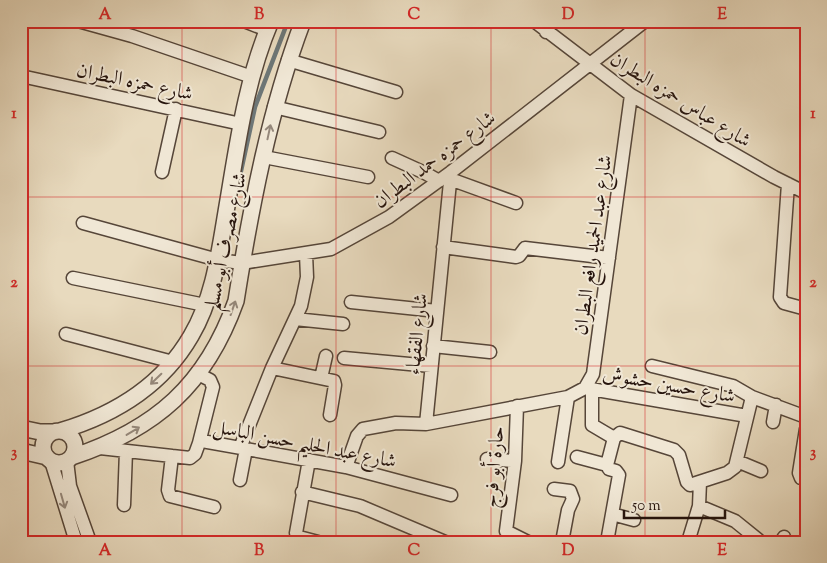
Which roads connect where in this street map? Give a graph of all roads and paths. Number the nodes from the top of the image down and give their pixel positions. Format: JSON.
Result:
{"nodes":[{"id":1,"x":78,"y":21,"type":"edge"},
{"id":2,"x":244,"y":21,"type":"edge"},
{"id":3,"x":303,"y":21,"type":"edge"},
{"id":4,"x":534,"y":21,"type":"edge"},
{"id":5,"x":645,"y":21,"type":"edge"},
{"id":6,"x":269,"y":26,"type":"edge"},
{"id":7,"x":550,"y":26,"type":"edge"},
{"id":8,"x":288,"y":60,"type":"junction"},
{"id":9,"x":590,"y":64,"type":"junction"},
{"id":10,"x":21,"y":76,"type":"edge"},
{"id":11,"x":252,"y":77,"type":"junction"},
{"id":12,"x":396,"y":92,"type":"dead end"},
{"id":13,"x":631,"y":94,"type":"junction"},
{"id":14,"x":274,"y":107,"type":"junction"},
{"id":15,"x":176,"y":109,"type":"junction"},
{"id":16,"x":241,"y":124,"type":"junction"},
{"id":17,"x":379,"y":132,"type":"dead end"},
{"id":18,"x":264,"y":157,"type":"junction"},
{"id":19,"x":392,"y":158,"type":"dead end"},
{"id":20,"x":162,"y":172,"type":"dead end"},
{"id":21,"x":368,"y":177,"type":"dead end"},
{"id":22,"x":447,"y":178,"type":"junction"},
{"id":23,"x":788,"y":184,"type":"junction"},
{"id":24,"x":806,"y":193,"type":"edge"},
{"id":25,"x":516,"y":203,"type":"dead end"},
{"id":26,"x":83,"y":223,"type":"dead end"},
{"id":27,"x":443,"y":247,"type":"junction"},
{"id":28,"x":306,"y":254,"type":"junction"},
{"id":29,"x":609,"y":258,"type":"junction"},
{"id":30,"x":218,"y":260,"type":"junction"},
{"id":31,"x":242,"y":262,"type":"junction"},
{"id":32,"x":72,"y":278,"type":"dead end"},
{"id":33,"x":351,"y":302,"type":"dead end"},
{"id":34,"x":205,"y":306,"type":"junction"},
{"id":35,"x":806,"y":309,"type":"edge"},
{"id":36,"x":437,"y":310,"type":"junction"},
{"id":37,"x":295,"y":319,"type":"junction"},
{"id":38,"x":343,"y":324,"type":"dead end"},
{"id":39,"x":66,"y":334,"type":"dead end"},
{"id":40,"x":433,"y":346,"type":"junction"},
{"id":41,"x":490,"y":352,"type":"dead end"},
{"id":42,"x":326,"y":356,"type":"dead end"},
{"id":43,"x":344,"y":358,"type":"dead end"},
{"id":44,"x":173,"y":362,"type":"junction"},
{"id":45,"x":431,"y":366,"type":"junction"},
{"id":46,"x":652,"y":366,"type":"dead end"},
{"id":47,"x":272,"y":368,"type":"junction"},
{"id":48,"x":198,"y":374,"type":"junction"},
{"id":49,"x":321,"y":378,"type":"junction"},
{"id":50,"x":580,"y":392,"type":"junction"},
{"id":51,"x":752,"y":397,"type":"junction"},
{"id":52,"x":517,"y":406,"type":"junction"},
{"id":53,"x":776,"y":406,"type":"junction"},
{"id":54,"x":330,"y":415,"type":"dead end"},
{"id":55,"x":747,"y":416,"type":"junction"},
{"id":56,"x":806,"y":417,"type":"edge"},
{"id":57,"x":773,"y":422,"type":"dead end"},
{"id":58,"x":426,"y":424,"type":"junction"},
{"id":59,"x":21,"y":428,"type":"edge"},
{"id":60,"x":806,"y":429,"type":"edge"},
{"id":61,"x":57,"y":432,"type":"junction"},
{"id":62,"x":614,"y":438,"type":"junction"},
{"id":63,"x":198,"y":443,"type":"junction"},
{"id":64,"x":100,"y":448,"type":"junction"},
{"id":65,"x":243,"y":449,"type":"junction"},
{"id":66,"x":21,"y":451,"type":"edge"},
{"id":67,"x":126,"y":451,"type":"junction"},
{"id":68,"x":172,"y":456,"type":"junction"},
{"id":69,"x":577,"y":457,"type":"dead end"},
{"id":70,"x":49,"y":459,"type":"junction"},
{"id":71,"x":69,"y":459,"type":"junction"},
{"id":72,"x":487,"y":459,"type":"dead end"},
{"id":73,"x":309,"y":460,"type":"junction"},
{"id":74,"x":514,"y":461,"type":"junction"},
{"id":75,"x":737,"y":461,"type":"junction"},
{"id":76,"x":558,"y":462,"type":"dead end"},
{"id":77,"x":607,"y":465,"type":"junction"},
{"id":78,"x":346,"y":467,"type":"junction"},
{"id":79,"x":761,"y":471,"type":"dead end"},
{"id":80,"x":806,"y":479,"type":"edge"},
{"id":81,"x":240,"y":480,"type":"dead end"},
{"id":82,"x":700,"y":482,"type":"junction"},
{"id":83,"x":554,"y":489,"type":"dead end"},
{"id":84,"x":302,"y":492,"type":"junction"},
{"id":85,"x":452,"y":494,"type":"dead end"},
{"id":86,"x":124,"y":505,"type":"dead end"},
{"id":87,"x":699,"y":506,"type":"junction"},
{"id":88,"x":214,"y":507,"type":"dead end"},
{"id":89,"x":612,"y":514,"type":"junction"},
{"id":90,"x":634,"y":520,"type":"dead end"},
{"id":91,"x":504,"y":537,"type":"edge"},
{"id":92,"x":76,"y":542,"type":"edge"},
{"id":93,"x":90,"y":542,"type":"edge"},
{"id":94,"x":318,"y":542,"type":"edge"},
{"id":95,"x":445,"y":542,"type":"edge"},
{"id":96,"x":528,"y":542,"type":"edge"},
{"id":97,"x":562,"y":542,"type":"edge"},
{"id":98,"x":606,"y":542,"type":"edge"},
{"id":99,"x":688,"y":542,"type":"edge"},
{"id":100,"x":761,"y":542,"type":"edge"}],
"edges":[{"from":1,"to":11,"type":"street"},
{"from":2,"to":6,"type":"street"},
{"from":3,"to":8,"type":"street","name":"شارع مصرف أبو مسلم"},
{"from":4,"to":7,"type":"street","name":"شارع عباس حمزه البطران"},
{"from":5,"to":9,"type":"street","name":"شارع حمزه حمد البطران"},
{"from":6,"to":11,"type":"street","name":"شارع مصرف أبو مسلم"},
{"from":7,"to":9,"type":"street","name":"شارع عباس حمزه البطران"},
{"from":8,"to":12,"type":"street"},
{"from":8,"to":14,"type":"street","name":"شارع مصرف أبو مسلم"},
{"from":9,"to":13,"type":"street","name":"شارع عباس حمزه البطران"},
{"from":9,"to":22,"type":"street","name":"شارع حمزه حمد البطران"},
{"from":10,"to":15,"type":"street","name":"شارع حمزه البطران"},
{"from":11,"to":16,"type":"street","name":"شارع مصرف أبو مسلم"},
{"from":13,"to":23,"type":"street","name":"شارع عباس حمزه البطران"},
{"from":13,"to":29,"type":"street","name":"شارع عبد الحميد رافع البطران"},
{"from":14,"to":17,"type":"street"},
{"from":18,"to":14,"type":"street","name":"شارع مصرف أبو مسلم","one_way":true},
{"from":15,"to":16,"type":"street","name":"شارع حمزه البطران"},
{"from":15,"to":20,"type":"street"},
{"from":16,"to":30,"type":"street","name":"شارع مصرف أبو مسلم"},
{"from":18,"to":21,"type":"street"},
{"from":18,"to":31,"type":"street","name":"شارع مصرف أبو مسلم"},
{"from":19,"to":22,"type":"street"},
{"from":22,"to":25,"type":"street"},
{"from":22,"to":27,"type":"street","name":"شارع الفقهاء"},
{"from":22,"to":28,"type":"street","name":"شارع حمزه حمد البطران"},
{"from":23,"to":24,"type":"street","name":"شارع عباس حمزه البطران"},
{"from":23,"to":35,"type":"street"},
{"from":26,"to":30,"type":"street","name":"شارع حمزه حمد البطران"},
{"from":27,"to":29,"type":"street"},
{"from":27,"to":36,"type":"street","name":"شارع الفقهاء"},
{"from":28,"to":31,"type":"street","name":"شارع حمزه حمد البطران"},
{"from":28,"to":37,"type":"street"},
{"from":29,"to":50,"type":"street","name":"شارع عبد الحميد رافع البطران"},
{"from":30,"to":31,"type":"street","name":"شارع حمزه حمد البطران"},
{"from":30,"to":34,"type":"street","name":"شارع مصرف أبو مسلم"},
{"from":48,"to":31,"type":"street","name":"شارع مصرف أبو مسلم","one_way":true},
{"from":32,"to":34,"type":"street"},
{"from":33,"to":36,"type":"street"},
{"from":34,"to":44,"type":"street","name":"شارع مصرف أبو مسلم"},
{"from":36,"to":40,"type":"street","name":"شارع الفقهاء"},
{"from":37,"to":38,"type":"street"},
{"from":37,"to":47,"type":"street"},
{"from":39,"to":44,"type":"street"},
{"from":40,"to":41,"type":"street"},
{"from":40,"to":45,"type":"street","name":"شارع الفقهاء"},
{"from":42,"to":49,"type":"street"},
{"from":43,"to":45,"type":"street"},
{"from":44,"to":61,"type":"street","name":"شارع مصرف أبو مسلم","one_way":true},
{"from":45,"to":58,"type":"street","name":"شارع الفقهاء"},
{"from":46,"to":51,"type":"street"},
{"from":47,"to":49,"type":"street"},
{"from":47,"to":65,"type":"street"},
{"from":48,"to":63,"type":"street"},
{"from":64,"to":48,"type":"street","name":"شارع مصرف أبو مسلم","one_way":true},
{"from":49,"to":54,"type":"street"},
{"from":50,"to":52,"type":"street"},
{"from":50,"to":55,"type":"street","name":"شارع حسين حشوش"},
{"from":50,"to":62,"type":"street"},
{"from":50,"to":76,"type":"street"},
{"from":51,"to":53,"type":"street"},
{"from":51,"to":55,"type":"street"},
{"from":52,"to":58,"type":"street"},
{"from":52,"to":74,"type":"street","name":"حارة أبو فرج"},
{"from":53,"to":56,"type":"street"},
{"from":53,"to":57,"type":"street"},
{"from":55,"to":75,"type":"street"},
{"from":58,"to":78,"type":"street"},
{"from":59,"to":61,"type":"street"},
{"from":60,"to":80,"type":"street"},
{"from":61,"to":70,"type":"street"},
{"from":61,"to":71,"type":"street"},
{"from":62,"to":77,"type":"street"},
{"from":62,"to":82,"type":"street"},
{"from":63,"to":65,"type":"street","name":"شارع عبد الحليم حسن الباسل"},
{"from":63,"to":68,"type":"street","name":"شارع عبد الحليم حسن الباسل"},
{"from":64,"to":67,"type":"street","name":"شارع عبد الحليم حسن الباسل"},
{"from":64,"to":71,"type":"street","name":"شارع مصرف أبو مسلم"},
{"from":65,"to":73,"type":"street","name":"شارع عبد الحليم حسن الباسل"},
{"from":65,"to":81,"type":"street"},
{"from":66,"to":70,"type":"street"},
{"from":67,"to":68,"type":"street","name":"شارع عبد الحليم حسن الباسل"},
{"from":67,"to":86,"type":"street"},
{"from":68,"to":88,"type":"street"},
{"from":69,"to":77,"type":"street"},
{"from":70,"to":71,"type":"street"},
{"from":70,"to":92,"type":"street","one_way":true},
{"from":71,"to":93,"type":"street"},
{"from":72,"to":74,"type":"street"},
{"from":73,"to":78,"type":"street","name":"شارع عبد الحليم حسن الباسل"},
{"from":73,"to":84,"type":"street"},
{"from":74,"to":91,"type":"street","name":"حارة أبو فرج"},
{"from":75,"to":79,"type":"street"},
{"from":75,"to":82,"type":"street"},
{"from":77,"to":89,"type":"street"},
{"from":78,"to":85,"type":"street","name":"شارع عبد الحليم حسن الباسل"},
{"from":82,"to":87,"type":"street"},
{"from":83,"to":97,"type":"street"},
{"from":84,"to":94,"type":"street"},
{"from":84,"to":95,"type":"street"},
{"from":87,"to":99,"type":"street"},
{"from":87,"to":100,"type":"street"},
{"from":89,"to":90,"type":"street"},
{"from":89,"to":98,"type":"street"},
{"from":91,"to":96,"type":"street","name":"حارة أبو فرج"}]}
